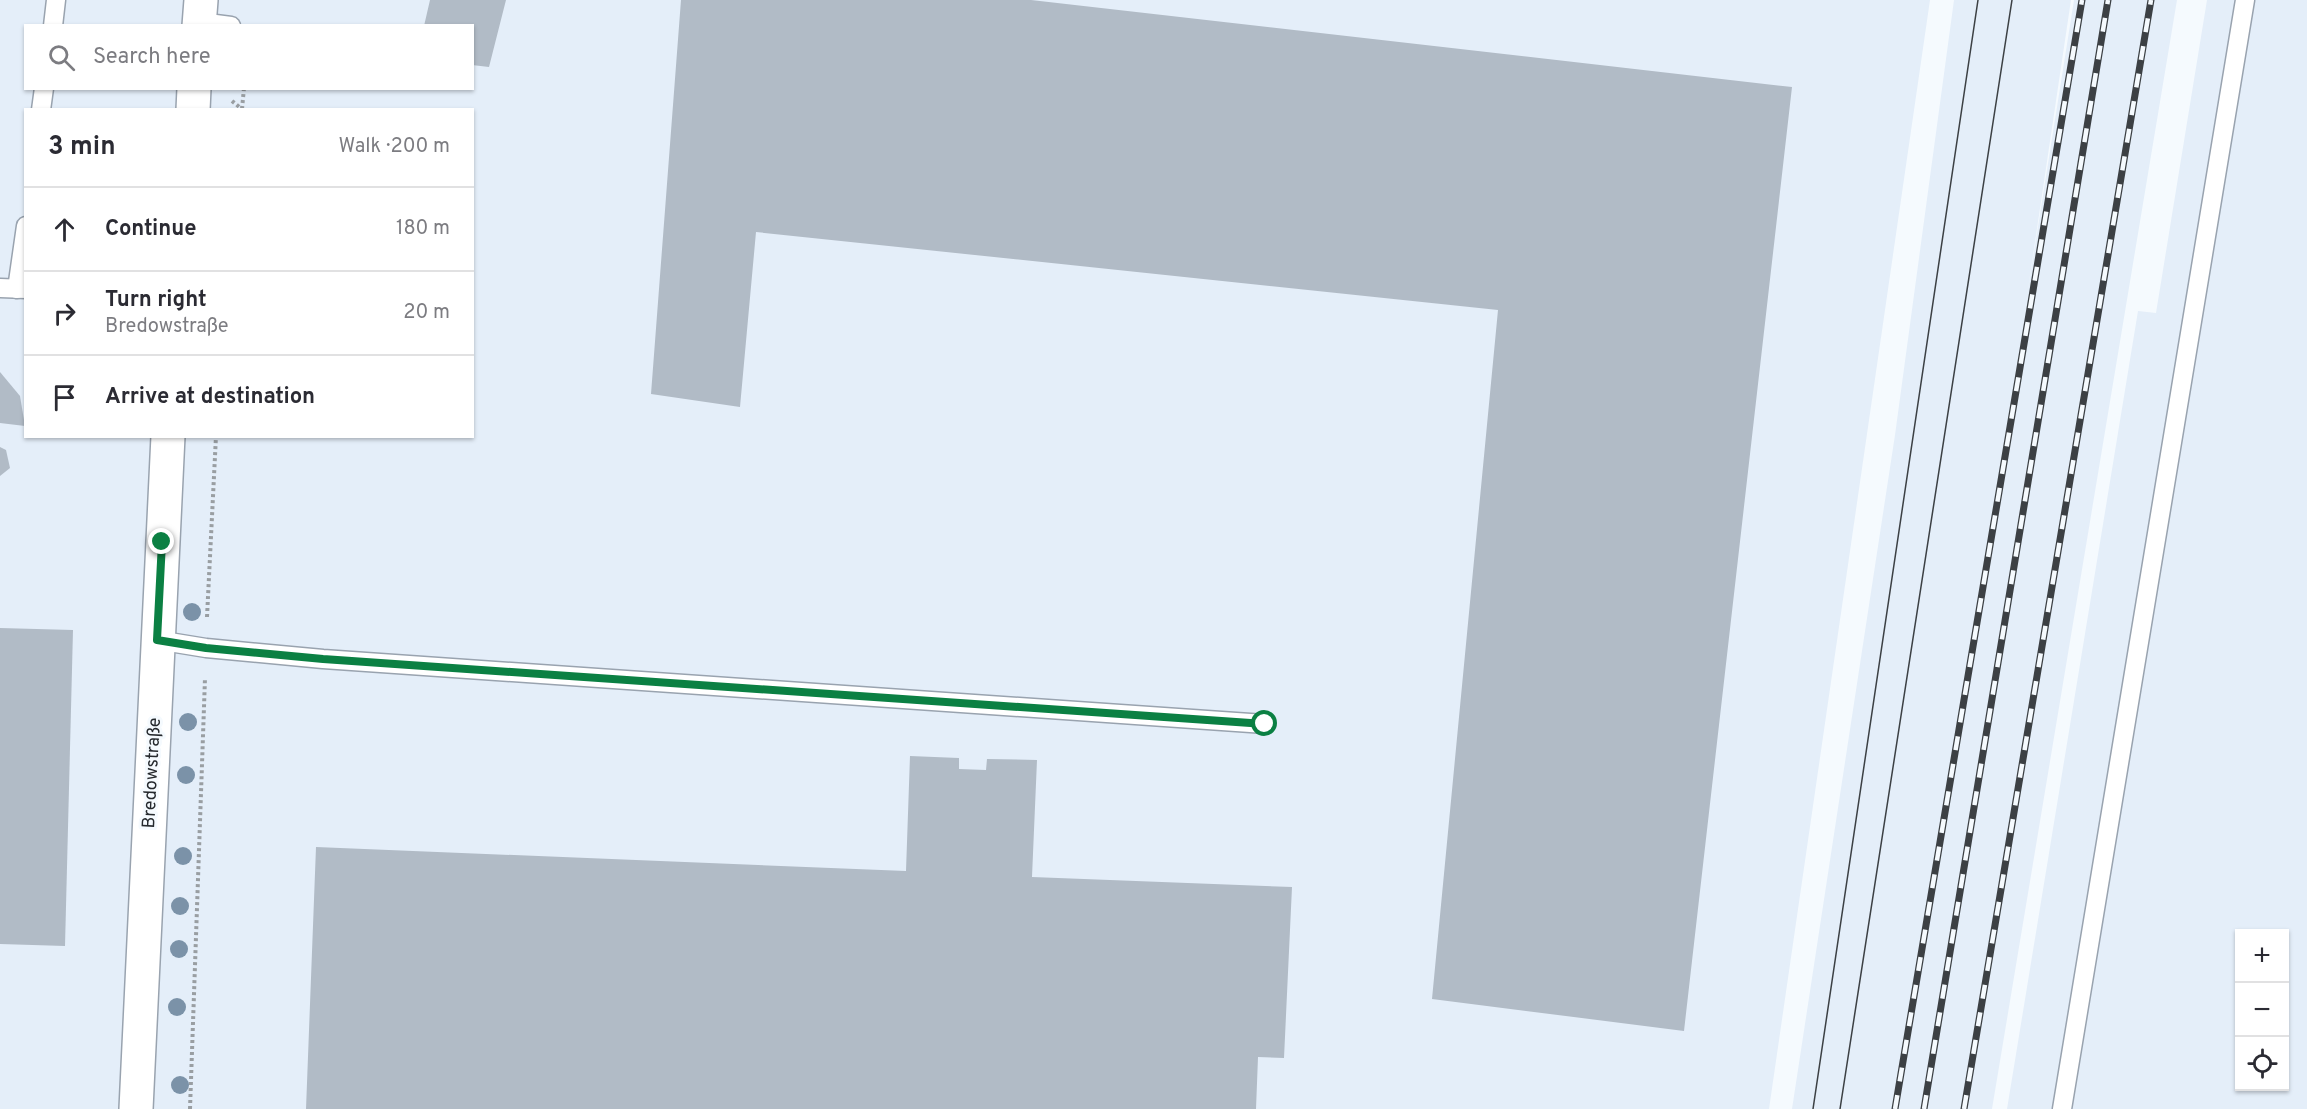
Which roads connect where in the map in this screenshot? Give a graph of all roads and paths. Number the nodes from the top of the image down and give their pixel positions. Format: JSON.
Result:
{"nodes":[{"id":1,"x":56,"y":0,"type":"edge"},
{"id":2,"x":2245,"y":0,"type":"edge"},
{"id":3,"x":52,"y":24,"type":"edge"},
{"id":4,"x":44,"y":90,"type":"edge"},
{"id":5,"x":194,"y":90,"type":"edge"},
{"id":6,"x":243,"y":90,"type":"edge"},
{"id":7,"x":41,"y":108,"type":"edge"},
{"id":8,"x":193,"y":108,"type":"edge"},
{"id":9,"x":242,"y":108,"type":"edge"},
{"id":10,"x":24,"y":236,"type":"edge"},
{"id":11,"x":14,"y":288,"type":"edge"},
{"id":12,"x":168,"y":438,"type":"edge"},
{"id":13,"x":216,"y":438,"type":"edge"},
{"id":14,"x":157,"y":640,"type":"junction"},
{"id":15,"x":206,"y":648,"type":"junction"},
{"id":16,"x":1265,"y":724,"type":"dead end"},
{"id":17,"x":136,"y":1109,"type":"edge"},
{"id":18,"x":190,"y":1109,"type":"edge"},
{"id":19,"x":2062,"y":1109,"type":"edge"}],
"edges":[{"from":1,"to":3,"type":"lane"},
{"from":2,"to":19,"type":"lane"},
{"from":4,"to":7,"type":"lane"},
{"from":5,"to":8,"type":"street"},
{"from":6,"to":9,"type":"path"},
{"from":10,"to":11,"type":"lane"},
{"from":12,"to":14,"type":"street","name":"Bredowstraße"},
{"from":13,"to":15,"type":"path"},
{"from":14,"to":15,"type":"lane"},
{"from":14,"to":17,"type":"street","name":"Bredowstraße"},
{"from":15,"to":16,"type":"lane"},
{"from":15,"to":18,"type":"path"}]}
